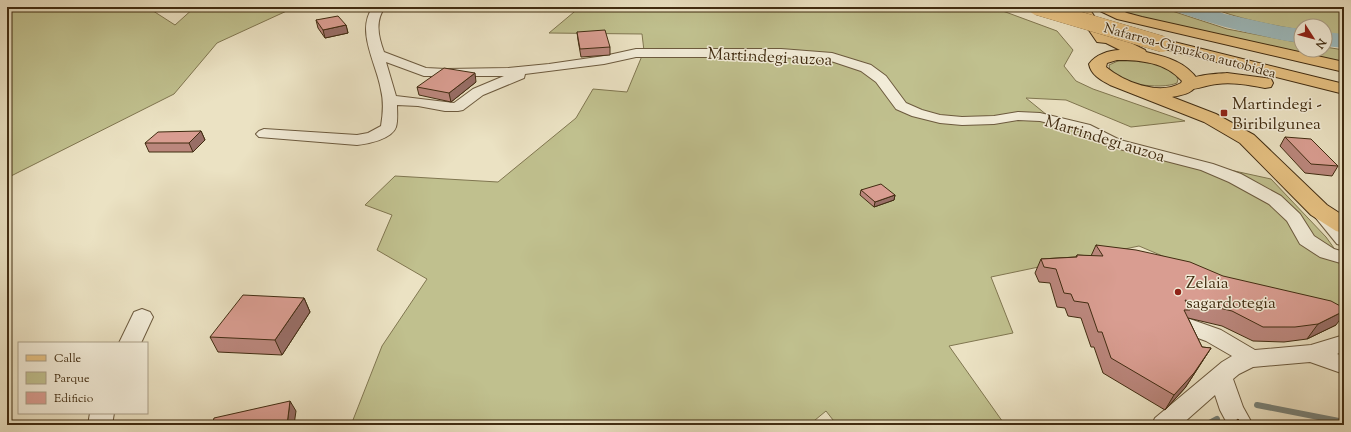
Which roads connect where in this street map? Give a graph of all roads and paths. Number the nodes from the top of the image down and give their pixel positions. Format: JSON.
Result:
{"nodes":[{"id":1,"x":379,"y":7,"type":"edge"},
{"id":2,"x":1037,"y":7,"type":"edge"},
{"id":3,"x":1062,"y":7,"type":"edge"},
{"id":4,"x":1103,"y":7,"type":"edge"},
{"id":5,"x":1083,"y":9,"type":"edge"},
{"id":6,"x":1098,"y":32,"type":"junction"},
{"id":7,"x":1159,"y":39,"type":"junction"},
{"id":8,"x":378,"y":54,"type":"junction"},
{"id":9,"x":1152,"y":59,"type":"junction"},
{"id":10,"x":1100,"y":60,"type":"junction"},
{"id":11,"x":1344,"y":67,"type":"edge"},
{"id":12,"x":520,"y":71,"type":"junction"},
{"id":13,"x":1344,"y":79,"type":"edge"},
{"id":14,"x":1186,"y":88,"type":"junction"},
{"id":15,"x":1136,"y":89,"type":"junction"},
{"id":16,"x":1344,"y":89,"type":"edge"},
{"id":17,"x":1344,"y":99,"type":"edge"},
{"id":18,"x":389,"y":100,"type":"junction"},
{"id":19,"x":1210,"y":118,"type":"junction"},
{"id":20,"x":264,"y":134,"type":"dead end"},
{"id":21,"x":1318,"y":210,"type":"junction"},
{"id":22,"x":1344,"y":226,"type":"edge"},
{"id":23,"x":1344,"y":240,"type":"edge"},
{"id":24,"x":1344,"y":258,"type":"edge"},
{"id":25,"x":142,"y":317,"type":"dead end"},
{"id":26,"x":1187,"y":326,"type":"edge"},
{"id":27,"x":130,"y":342,"type":"edge"},
{"id":28,"x":1344,"y":343,"type":"edge"},
{"id":29,"x":1311,"y":353,"type":"junction"},
{"id":30,"x":1252,"y":358,"type":"junction"},
{"id":31,"x":1344,"y":365,"type":"edge"},
{"id":32,"x":1221,"y":377,"type":"junction"},
{"id":33,"x":102,"y":414,"type":"edge"},
{"id":34,"x":100,"y":425,"type":"edge"},
{"id":35,"x":1164,"y":425,"type":"edge"},
{"id":36,"x":1242,"y":425,"type":"edge"}],
"edges":[{"from":1,"to":8,"type":"street"},
{"from":2,"to":7,"type":"main road","name":"Nafarroa-Gipuzkoa autobidea","bridge":true},
{"from":3,"to":7,"type":"main road","name":"Nafarroa-Gipuzkoa autobidea"},
{"from":4,"to":11,"type":"main road"},
{"from":5,"to":6,"type":"main road"},
{"from":6,"to":9,"type":"main road"},
{"from":6,"to":10,"type":"main road"},
{"from":7,"to":13,"type":"main road","name":"Nafarroa-Gipuzkoa autobidea"},
{"from":7,"to":16,"type":"main road","name":"Nafarroa-Gipuzkoa autobidea"},
{"from":8,"to":12,"type":"street","name":"Martindegi auzoa"},
{"from":8,"to":18,"type":"street"},
{"from":9,"to":10,"type":"main road"},
{"from":9,"to":14,"type":"main road"},
{"from":10,"to":15,"type":"main road"},
{"from":12,"to":18,"type":"street","name":"Martindegi auzoa"},
{"from":12,"to":24,"type":"street","name":"Martindegi auzoa"},
{"from":14,"to":15,"type":"main road"},
{"from":14,"to":17,"type":"main road"},
{"from":14,"to":19,"type":"main road"},
{"from":15,"to":19,"type":"main road"},
{"from":18,"to":20,"type":"street"},
{"from":19,"to":21,"type":"main road"},
{"from":21,"to":22,"type":"main road"},
{"from":21,"to":23,"type":"street"},
{"from":25,"to":27,"type":"street"},
{"from":26,"to":30,"type":"street"},
{"from":28,"to":29,"type":"street"},
{"from":29,"to":30,"type":"street"},
{"from":29,"to":31,"type":"street"},
{"from":30,"to":32,"type":"street"},
{"from":32,"to":35,"type":"street"},
{"from":32,"to":36,"type":"street"},
{"from":33,"to":34,"type":"street"}]}
